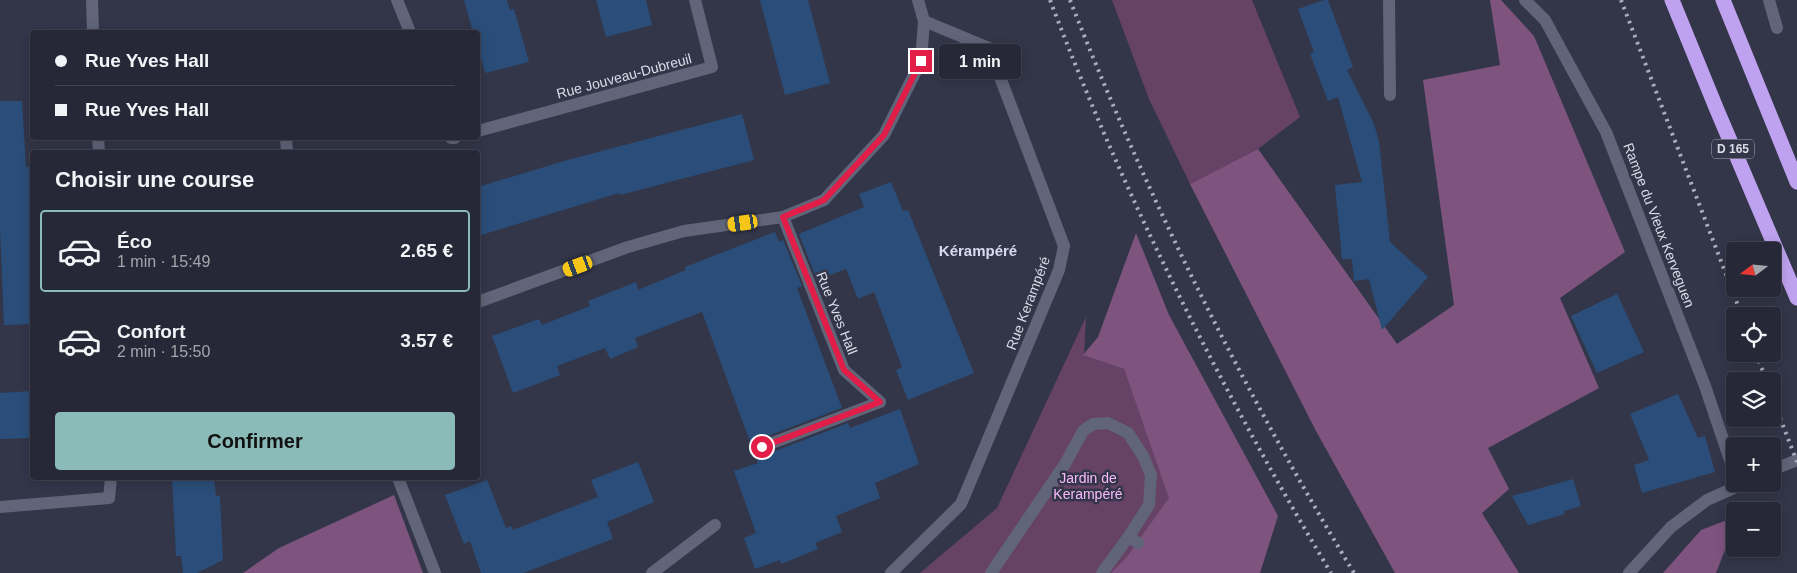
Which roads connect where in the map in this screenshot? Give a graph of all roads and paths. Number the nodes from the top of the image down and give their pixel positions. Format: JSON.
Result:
{"nodes":[{"id":1,"x":92,"y":0,"type":"edge"},
{"id":2,"x":397,"y":0,"type":"edge"},
{"id":3,"x":696,"y":0,"type":"edge"},
{"id":4,"x":918,"y":0,"type":"edge"},
{"id":5,"x":1388,"y":0,"type":"edge"},
{"id":6,"x":1525,"y":0,"type":"edge"},
{"id":7,"x":1672,"y":0,"type":"edge"},
{"id":8,"x":1723,"y":0,"type":"edge"},
{"id":9,"x":1769,"y":0,"type":"edge"},
{"id":10,"x":924,"y":21,"type":"junction"},
{"id":11,"x":1777,"y":28,"type":"dead end"},
{"id":12,"x":93,"y":30,"type":"edge"},
{"id":13,"x":409,"y":30,"type":"edge"},
{"id":14,"x":1390,"y":95,"type":"dead end"},
{"id":15,"x":480,"y":130,"type":"edge"},
{"id":16,"x":1797,"y":182,"type":"edge"},
{"id":17,"x":783,"y":217,"type":"junction"},
{"id":18,"x":1797,"y":298,"type":"edge"},
{"id":19,"x":480,"y":301,"type":"edge"},
{"id":20,"x":762,"y":447,"type":"dead end"},
{"id":21,"x":1726,"y":447,"type":"edge"},
{"id":22,"x":1797,"y":460,"type":"edge"},
{"id":23,"x":1781,"y":466,"type":"edge"},
{"id":24,"x":111,"y":480,"type":"edge"},
{"id":25,"x":399,"y":480,"type":"edge"},
{"id":26,"x":1726,"y":489,"type":"edge"},
{"id":27,"x":0,"y":507,"type":"edge"},
{"id":28,"x":715,"y":525,"type":"dead end"},
{"id":29,"x":435,"y":573,"type":"edge"},
{"id":30,"x":652,"y":573,"type":"edge"},
{"id":31,"x":891,"y":573,"type":"edge"},
{"id":32,"x":990,"y":573,"type":"edge"},
{"id":33,"x":1102,"y":573,"type":"edge"},
{"id":34,"x":1629,"y":573,"type":"edge"}],
"edges":[{"from":1,"to":12,"type":"street"},
{"from":2,"to":13,"type":"street"},
{"from":3,"to":15,"type":"street","name":"Rue Jouveau-Dubreuil"},
{"from":4,"to":10,"type":"street"},
{"from":5,"to":14,"type":"street"},
{"from":6,"to":21,"type":"street","name":"Rampe du Vieux Kerveguen"},
{"from":7,"to":18,"type":"highway","number":"D 165"},
{"from":8,"to":16,"type":"highway"},
{"from":9,"to":11,"type":"street"},
{"from":10,"to":17,"type":"street"},
{"from":10,"to":31,"type":"street","name":"Rue Kerampéré"},
{"from":17,"to":19,"type":"street"},
{"from":17,"to":20,"type":"street","name":"Rue Yves Hall"},
{"from":22,"to":23,"type":"street"},
{"from":24,"to":27,"type":"street"},
{"from":25,"to":29,"type":"street"},
{"from":26,"to":34,"type":"street"},
{"from":28,"to":30,"type":"street"},
{"from":32,"to":33,"type":"street"}]}
